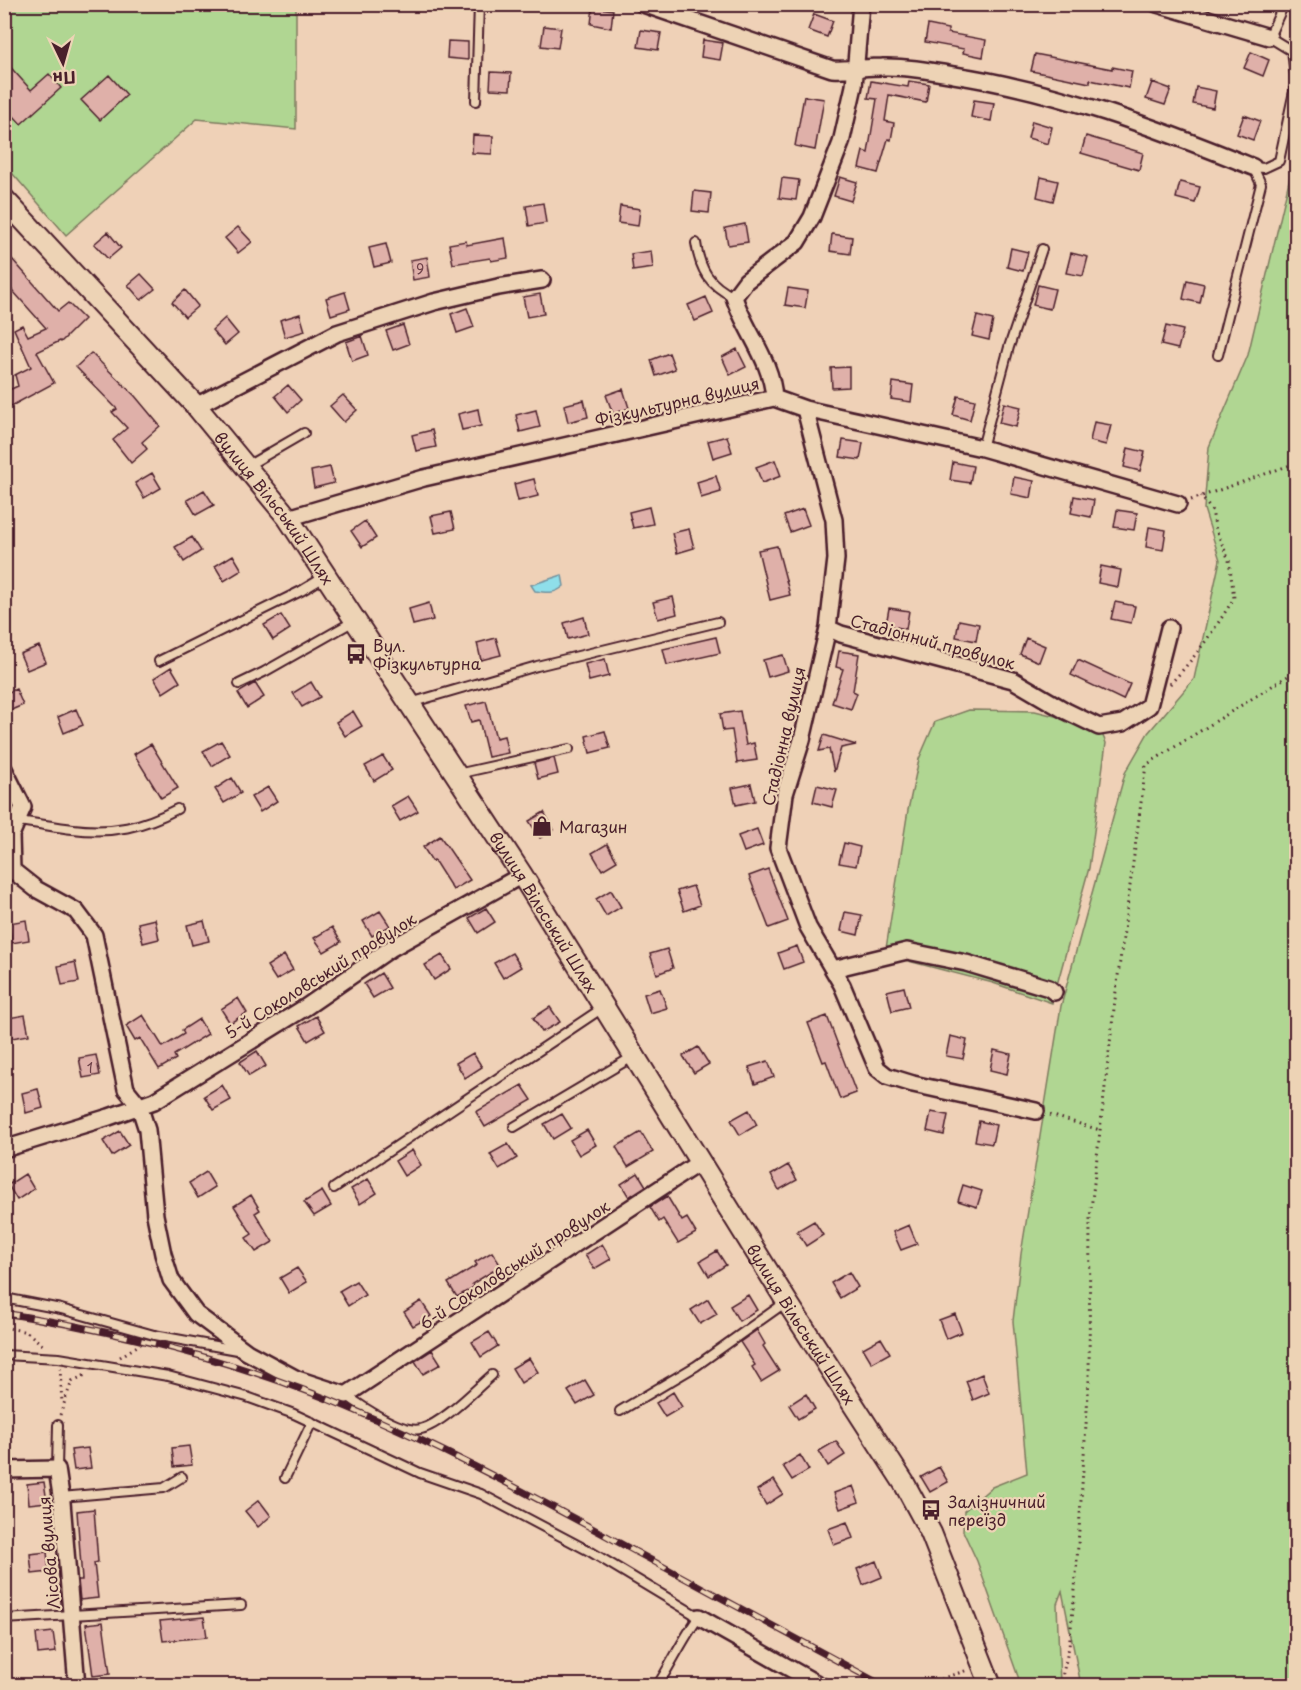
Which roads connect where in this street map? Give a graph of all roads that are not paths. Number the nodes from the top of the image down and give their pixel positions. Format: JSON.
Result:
{"nodes":[{"id":1,"x":479,"y":4,"type":"edge"},
{"id":2,"x":643,"y":4,"type":"edge"},
{"id":3,"x":861,"y":4,"type":"edge"},
{"id":4,"x":1157,"y":4,"type":"edge"},
{"id":5,"x":1284,"y":4,"type":"edge"},
{"id":6,"x":1269,"y":37,"type":"junction"},
{"id":7,"x":857,"y":70,"type":"junction"},
{"id":8,"x":476,"y":101,"type":"dead end"},
{"id":9,"x":1253,"y":167,"type":"junction"},
{"id":10,"x":4,"y":199,"type":"edge"},
{"id":11,"x":696,"y":243,"type":"dead end"},
{"id":12,"x":1042,"y":249,"type":"dead end"},
{"id":13,"x":542,"y":280,"type":"dead end"},
{"id":14,"x":734,"y":297,"type":"junction"},
{"id":15,"x":1218,"y":355,"type":"dead end"},
{"id":16,"x":774,"y":398,"type":"junction"},
{"id":17,"x":196,"y":406,"type":"junction"},
{"id":18,"x":805,"y":409,"type":"junction"},
{"id":19,"x":304,"y":433,"type":"dead end"},
{"id":20,"x":982,"y":448,"type":"junction"},
{"id":21,"x":247,"y":466,"type":"junction"},
{"id":22,"x":1178,"y":504,"type":"road end"},
{"id":23,"x":288,"y":518,"type":"junction"},
{"id":24,"x":327,"y":576,"type":"junction"},
{"id":25,"x":356,"y":620,"type":"junction"},
{"id":26,"x":718,"y":622,"type":"dead end"},
{"id":27,"x":828,"y":628,"type":"junction"},
{"id":28,"x":1169,"y":628,"type":"dead end"},
{"id":29,"x":159,"y":661,"type":"dead end"},
{"id":30,"x":239,"y":684,"type":"dead end"},
{"id":31,"x":410,"y":703,"type":"junction"},
{"id":32,"x":569,"y":749,"type":"dead end"},
{"id":33,"x":4,"y":769,"type":"edge"},
{"id":34,"x":456,"y":774,"type":"junction"},
{"id":35,"x":177,"y":809,"type":"dead end"},
{"id":36,"x":17,"y":821,"type":"junction"},
{"id":37,"x":522,"y":875,"type":"junction"},
{"id":38,"x":833,"y":969,"type":"junction"},
{"id":39,"x":1054,"y":992,"type":"dead end"},
{"id":40,"x":604,"y":1007,"type":"junction"},
{"id":41,"x":634,"y":1055,"type":"junction"},
{"id":42,"x":139,"y":1105,"type":"junction"},
{"id":43,"x":1036,"y":1111,"type":"road end"},
{"id":44,"x":513,"y":1127,"type":"dead end"},
{"id":45,"x":4,"y":1149,"type":"edge"},
{"id":46,"x":700,"y":1162,"type":"junction"},
{"id":47,"x":334,"y":1188,"type":"dead end"},
{"id":48,"x":4,"y":1298,"type":"edge"},
{"id":49,"x":787,"y":1302,"type":"junction"},
{"id":50,"x":247,"y":1352,"type":"junction"},
{"id":51,"x":4,"y":1355,"type":"edge"},
{"id":52,"x":492,"y":1376,"type":"dead end"},
{"id":53,"x":346,"y":1395,"type":"junction"},
{"id":54,"x":620,"y":1411,"type":"dead end"},
{"id":55,"x":312,"y":1422,"type":"junction"},
{"id":56,"x":58,"y":1425,"type":"dead end"},
{"id":57,"x":57,"y":1469,"type":"junction"},
{"id":58,"x":4,"y":1470,"type":"edge"},
{"id":59,"x":182,"y":1477,"type":"dead end"},
{"id":60,"x":285,"y":1478,"type":"dead end"},
{"id":61,"x":61,"y":1497,"type":"junction"},
{"id":62,"x":241,"y":1605,"type":"dead end"},
{"id":63,"x":72,"y":1615,"type":"junction"},
{"id":64,"x":699,"y":1617,"type":"junction"},
{"id":65,"x":4,"y":1619,"type":"edge"},
{"id":66,"x":77,"y":1686,"type":"edge"},
{"id":67,"x":657,"y":1686,"type":"edge"},
{"id":68,"x":821,"y":1686,"type":"edge"},
{"id":69,"x":991,"y":1686,"type":"edge"}],
"edges":[{"from":1,"to":8,"type":"lane"},
{"from":2,"to":7,"type":"street"},
{"from":3,"to":7,"type":"street"},
{"from":4,"to":6,"type":"street"},
{"from":5,"to":6,"type":"lane"},
{"from":6,"to":9,"type":"lane"},
{"from":7,"to":9,"type":"street"},
{"from":7,"to":14,"type":"street"},
{"from":9,"to":15,"type":"lane"},
{"from":10,"to":17,"type":"street","name":"вулиця Вільський Шлях"},
{"from":11,"to":14,"type":"lane"},
{"from":12,"to":20,"type":"lane"},
{"from":13,"to":17,"type":"street"},
{"from":14,"to":16,"type":"street"},
{"from":16,"to":18,"type":"street","name":"Фізкультурна вулиця"},
{"from":16,"to":23,"type":"street","name":"Фізкультурна вулиця"},
{"from":17,"to":21,"type":"street","name":"вулиця Вільський Шлях"},
{"from":18,"to":20,"type":"street","name":"Фізкультурна вулиця"},
{"from":18,"to":27,"type":"street","name":"Стадіонна вулиця"},
{"from":19,"to":21,"type":"lane"},
{"from":20,"to":22,"type":"street","name":"Фізкультурна вулиця"},
{"from":21,"to":23,"type":"street","name":"вулиця Вільський Шлях"},
{"from":23,"to":24,"type":"street","name":"вулиця Вільський Шлях"},
{"from":24,"to":25,"type":"street","name":"вулиця Вільський Шлях"},
{"from":24,"to":29,"type":"lane"},
{"from":25,"to":30,"type":"lane"},
{"from":25,"to":31,"type":"street","name":"вулиця Вільський Шлях"},
{"from":26,"to":31,"type":"lane"},
{"from":27,"to":28,"type":"street","name":"Стадіонний провулок"},
{"from":27,"to":38,"type":"street","name":"Стадіонна вулиця"},
{"from":31,"to":34,"type":"street","name":"вулиця Вільський Шлях"},
{"from":32,"to":34,"type":"lane"},
{"from":33,"to":36,"type":"street"},
{"from":34,"to":37,"type":"street","name":"вулиця Вільський Шлях"},
{"from":35,"to":36,"type":"lane"},
{"from":36,"to":42,"type":"street"},
{"from":37,"to":40,"type":"street","name":"вулиця Вільський Шлях"},
{"from":37,"to":42,"type":"street","name":"5-й Соколовський провулок"},
{"from":38,"to":39,"type":"street"},
{"from":38,"to":43,"type":"street","name":"Стадіонна вулиця"},
{"from":40,"to":41,"type":"street","name":"вулиця Вільський Шлях"},
{"from":40,"to":47,"type":"lane"},
{"from":41,"to":44,"type":"lane"},
{"from":41,"to":46,"type":"street","name":"вулиця Вільський Шлях"},
{"from":42,"to":45,"type":"street","name":"5-й Соколовський провулок"},
{"from":42,"to":50,"type":"street"},
{"from":46,"to":49,"type":"street","name":"вулиця Вільський Шлях"},
{"from":46,"to":53,"type":"street","name":"6-й Соколовський провулок"},
{"from":48,"to":50,"type":"lane"},
{"from":49,"to":54,"type":"lane"},
{"from":49,"to":69,"type":"street","name":"вулиця Вільський Шлях"},
{"from":50,"to":53,"type":"street"},
{"from":51,"to":55,"type":"lane"},
{"from":52,"to":53,"type":"lane"},
{"from":55,"to":60,"type":"lane"},
{"from":55,"to":64,"type":"lane"},
{"from":56,"to":57,"type":"lane"},
{"from":57,"to":58,"type":"street"},
{"from":57,"to":61,"type":"street","name":"Лісова вулиця"},
{"from":59,"to":61,"type":"lane"},
{"from":61,"to":63,"type":"street","name":"Лісова вулиця"},
{"from":62,"to":63,"type":"lane"},
{"from":63,"to":65,"type":"lane"},
{"from":63,"to":66,"type":"street","name":"Лісова вулиця"},
{"from":64,"to":67,"type":"lane"},
{"from":64,"to":68,"type":"street"}]}
